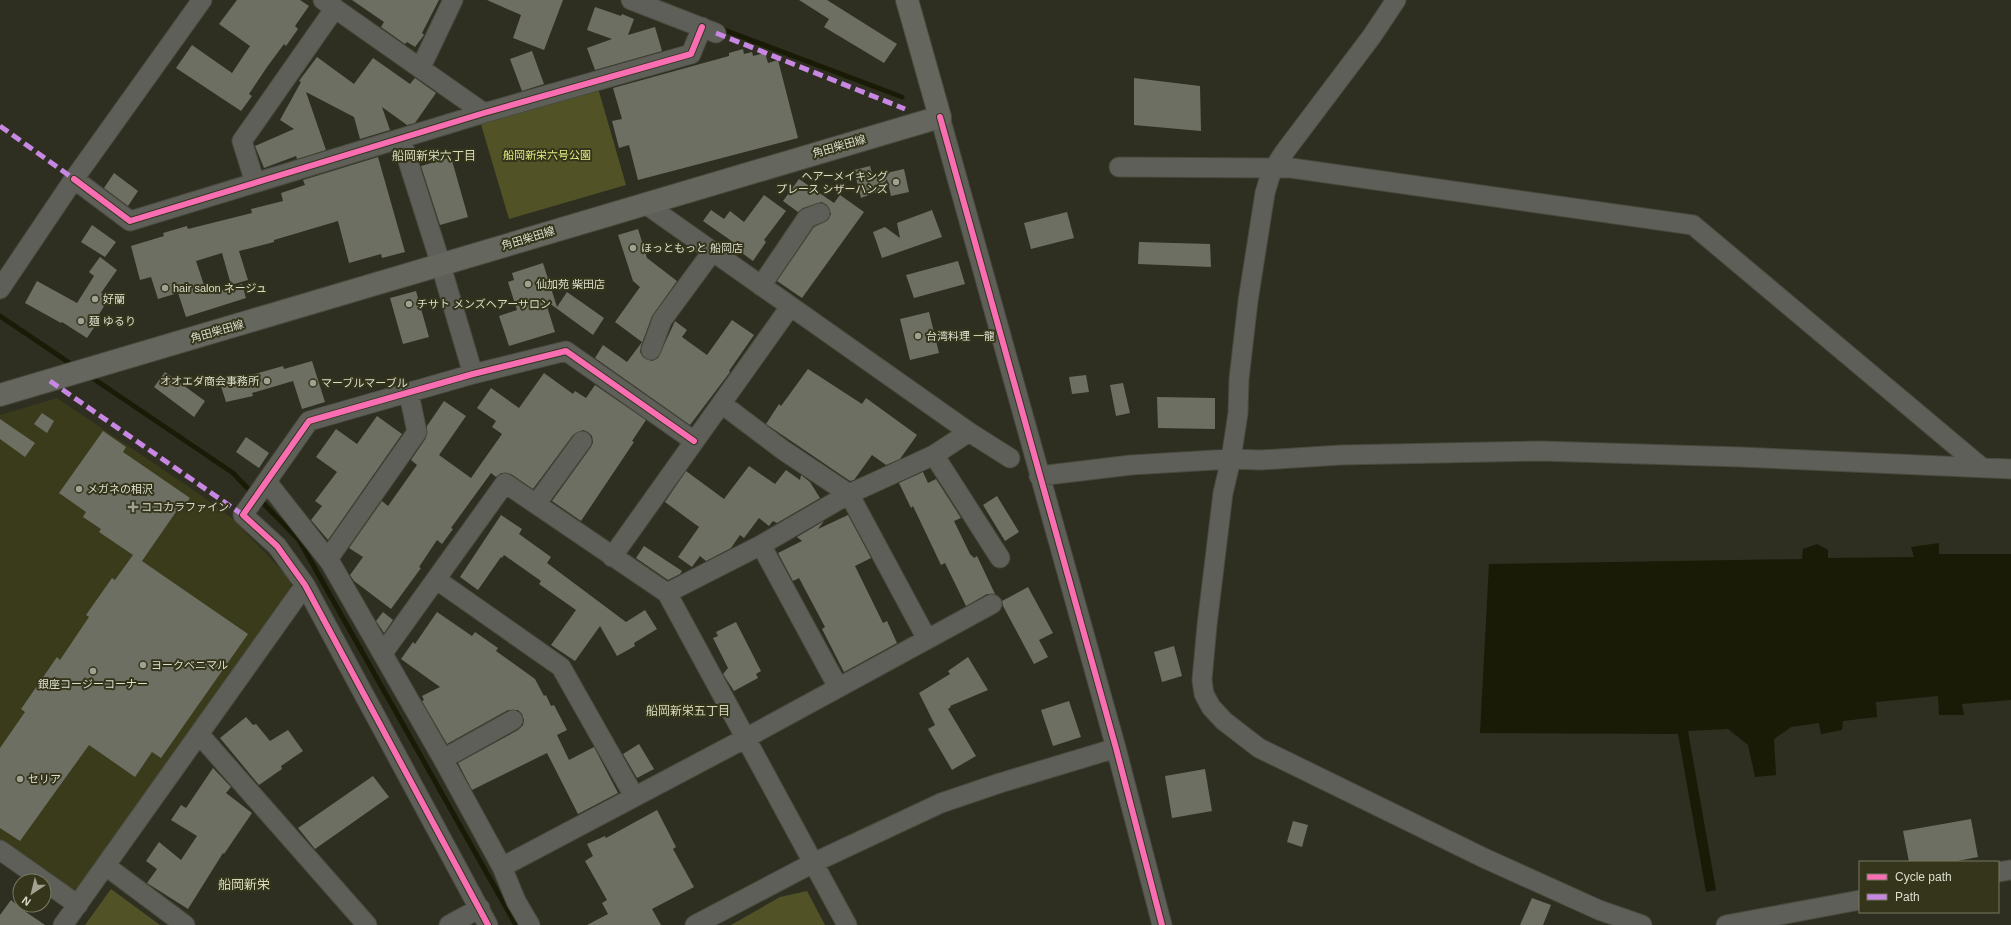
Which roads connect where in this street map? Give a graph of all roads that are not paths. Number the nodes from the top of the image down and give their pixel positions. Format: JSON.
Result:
{"nodes":[{"id":1,"x":202,"y":0,"type":"edge"},
{"id":2,"x":453,"y":0,"type":"edge"},
{"id":3,"x":631,"y":0,"type":"edge"},
{"id":4,"x":907,"y":0,"type":"edge"},
{"id":5,"x":1396,"y":0,"type":"edge"},
{"id":6,"x":329,"y":4,"type":"edge"},
{"id":7,"x":421,"y":67,"type":"junction"},
{"id":8,"x":484,"y":113,"type":"junction"},
{"id":9,"x":940,"y":117,"type":"junction"},
{"id":10,"x":401,"y":139,"type":"junction"},
{"id":11,"x":1119,"y":167,"type":"dead end"},
{"id":12,"x":1274,"y":168,"type":"junction"},
{"id":13,"x":74,"y":179,"type":"junction"},
{"id":14,"x":255,"y":183,"type":"junction"},
{"id":15,"x":644,"y":203,"type":"junction"},
{"id":16,"x":820,"y":213,"type":"dead end"},
{"id":17,"x":712,"y":252,"type":"junction"},
{"id":18,"x":441,"y":265,"type":"junction"},
{"id":19,"x":761,"y":286,"type":"junction"},
{"id":20,"x":0,"y":289,"type":"edge"},
{"id":21,"x":790,"y":307,"type":"junction"},
{"id":22,"x":651,"y":350,"type":"dead end"},
{"id":23,"x":473,"y":374,"type":"junction"},
{"id":24,"x":409,"y":394,"type":"junction"},
{"id":25,"x":0,"y":395,"type":"edge"},
{"id":26,"x":722,"y":404,"type":"junction"},
{"id":27,"x":969,"y":432,"type":"junction"},
{"id":28,"x":582,"y":441,"type":"dead end"},
{"id":29,"x":694,"y":441,"type":"junction"},
{"id":30,"x":934,"y":455,"type":"junction"},
{"id":31,"x":1010,"y":458,"type":"dead end"},
{"id":32,"x":1231,"y":459,"type":"junction"},
{"id":33,"x":1980,"y":466,"type":"junction"},
{"id":34,"x":2011,"y":469,"type":"edge"},
{"id":35,"x":1039,"y":476,"type":"junction"},
{"id":36,"x":265,"y":485,"type":"junction"},
{"id":37,"x":849,"y":494,"type":"junction"},
{"id":38,"x":536,"y":504,"type":"junction"},
{"id":39,"x":761,"y":545,"type":"junction"},
{"id":40,"x":612,"y":557,"type":"junction"},
{"id":41,"x":1000,"y":558,"type":"dead end"},
{"id":42,"x":328,"y":559,"type":"junction"},
{"id":43,"x":437,"y":580,"type":"junction"},
{"id":44,"x":305,"y":585,"type":"junction"},
{"id":45,"x":667,"y":593,"type":"junction"},
{"id":46,"x":992,"y":604,"type":"dead end"},
{"id":47,"x":927,"y":639,"type":"junction"},
{"id":48,"x":383,"y":653,"type":"junction"},
{"id":49,"x":838,"y":687,"type":"junction"},
{"id":50,"x":513,"y":720,"type":"dead end"},
{"id":51,"x":199,"y":734,"type":"junction"},
{"id":52,"x":746,"y":738,"type":"junction"},
{"id":53,"x":1116,"y":748,"type":"junction"},
{"id":54,"x":443,"y":759,"type":"junction"},
{"id":55,"x":634,"y":796,"type":"junction"},
{"id":56,"x":0,"y":850,"type":"edge"},
{"id":57,"x":813,"y":863,"type":"junction"},
{"id":58,"x":106,"y":866,"type":"junction"},
{"id":59,"x":502,"y":867,"type":"junction"},
{"id":60,"x":2011,"y":870,"type":"edge"},
{"id":61,"x":1999,"y":872,"type":"edge"},
{"id":62,"x":33,"y":873,"type":"edge"},
{"id":63,"x":52,"y":886,"type":"edge"},
{"id":64,"x":1859,"y":900,"type":"edge"},
{"id":65,"x":78,"y":904,"type":"junction"},
{"id":66,"x":480,"y":908,"type":"junction"},
{"id":67,"x":63,"y":925,"type":"edge"},
{"id":68,"x":185,"y":925,"type":"edge"},
{"id":69,"x":367,"y":925,"type":"edge"},
{"id":70,"x":449,"y":925,"type":"edge"},
{"id":71,"x":488,"y":925,"type":"edge"},
{"id":72,"x":530,"y":925,"type":"edge"},
{"id":73,"x":695,"y":925,"type":"edge"},
{"id":74,"x":847,"y":925,"type":"edge"},
{"id":75,"x":1162,"y":925,"type":"edge"},
{"id":76,"x":1642,"y":925,"type":"edge"},
{"id":77,"x":1726,"y":925,"type":"edge"}],
"edges":[{"from":1,"to":13,"type":"street"},
{"from":2,"to":7,"type":"street"},
{"from":3,"to":8,"type":"street"},
{"from":4,"to":9,"type":"main road"},
{"from":5,"to":12,"type":"street"},
{"from":6,"to":7,"type":"street"},
{"from":6,"to":14,"type":"street"},
{"from":7,"to":8,"type":"street"},
{"from":8,"to":10,"type":"street"},
{"from":9,"to":15,"type":"main road","name":"角田柴田線"},
{"from":9,"to":35,"type":"street"},
{"from":10,"to":14,"type":"street"},
{"from":10,"to":18,"type":"street"},
{"from":11,"to":12,"type":"street"},
{"from":12,"to":32,"type":"street"},
{"from":12,"to":33,"type":"street"},
{"from":13,"to":14,"type":"street"},
{"from":13,"to":20,"type":"street"},
{"from":15,"to":17,"type":"street"},
{"from":15,"to":18,"type":"main road","name":"角田柴田線"},
{"from":16,"to":19,"type":"street"},
{"from":17,"to":19,"type":"street"},
{"from":17,"to":22,"type":"street"},
{"from":18,"to":23,"type":"street"},
{"from":18,"to":25,"type":"main road","name":"角田柴田線"},
{"from":19,"to":21,"type":"street"},
{"from":21,"to":26,"type":"street"},
{"from":21,"to":27,"type":"street"},
{"from":23,"to":24,"type":"street"},
{"from":23,"to":29,"type":"street"},
{"from":24,"to":36,"type":"street"},
{"from":24,"to":42,"type":"street"},
{"from":26,"to":29,"type":"street"},
{"from":26,"to":37,"type":"street"},
{"from":27,"to":30,"type":"street"},
{"from":27,"to":31,"type":"street"},
{"from":28,"to":38,"type":"street"},
{"from":29,"to":40,"type":"street"},
{"from":30,"to":37,"type":"street"},
{"from":30,"to":41,"type":"street"},
{"from":32,"to":33,"type":"street"},
{"from":32,"to":35,"type":"street"},
{"from":32,"to":76,"type":"street"},
{"from":33,"to":34,"type":"street"},
{"from":35,"to":53,"type":"street"},
{"from":36,"to":42,"type":"street"},
{"from":36,"to":44,"type":"street"},
{"from":37,"to":39,"type":"street"},
{"from":37,"to":47,"type":"street"},
{"from":38,"to":40,"type":"street"},
{"from":38,"to":43,"type":"street"},
{"from":39,"to":45,"type":"street"},
{"from":39,"to":49,"type":"street"},
{"from":40,"to":45,"type":"street"},
{"from":42,"to":48,"type":"street"},
{"from":43,"to":48,"type":"street"},
{"from":43,"to":55,"type":"street"},
{"from":44,"to":51,"type":"street"},
{"from":44,"to":66,"type":"street"},
{"from":45,"to":52,"type":"street"},
{"from":46,"to":47,"type":"street"},
{"from":47,"to":49,"type":"street"},
{"from":48,"to":54,"type":"street"},
{"from":49,"to":52,"type":"street"},
{"from":50,"to":54,"type":"street"},
{"from":51,"to":58,"type":"street"},
{"from":51,"to":69,"type":"street"},
{"from":52,"to":55,"type":"street"},
{"from":52,"to":57,"type":"street"},
{"from":53,"to":57,"type":"street"},
{"from":53,"to":75,"type":"street"},
{"from":54,"to":59,"type":"street"},
{"from":55,"to":59,"type":"street"},
{"from":56,"to":62,"type":"street"},
{"from":57,"to":73,"type":"street"},
{"from":57,"to":74,"type":"street"},
{"from":58,"to":65,"type":"street"},
{"from":58,"to":68,"type":"street"},
{"from":59,"to":72,"type":"street"},
{"from":60,"to":61,"type":"street"},
{"from":63,"to":65,"type":"street"},
{"from":64,"to":77,"type":"street"},
{"from":65,"to":67,"type":"street"},
{"from":66,"to":70,"type":"street"},
{"from":66,"to":71,"type":"street"}]}
